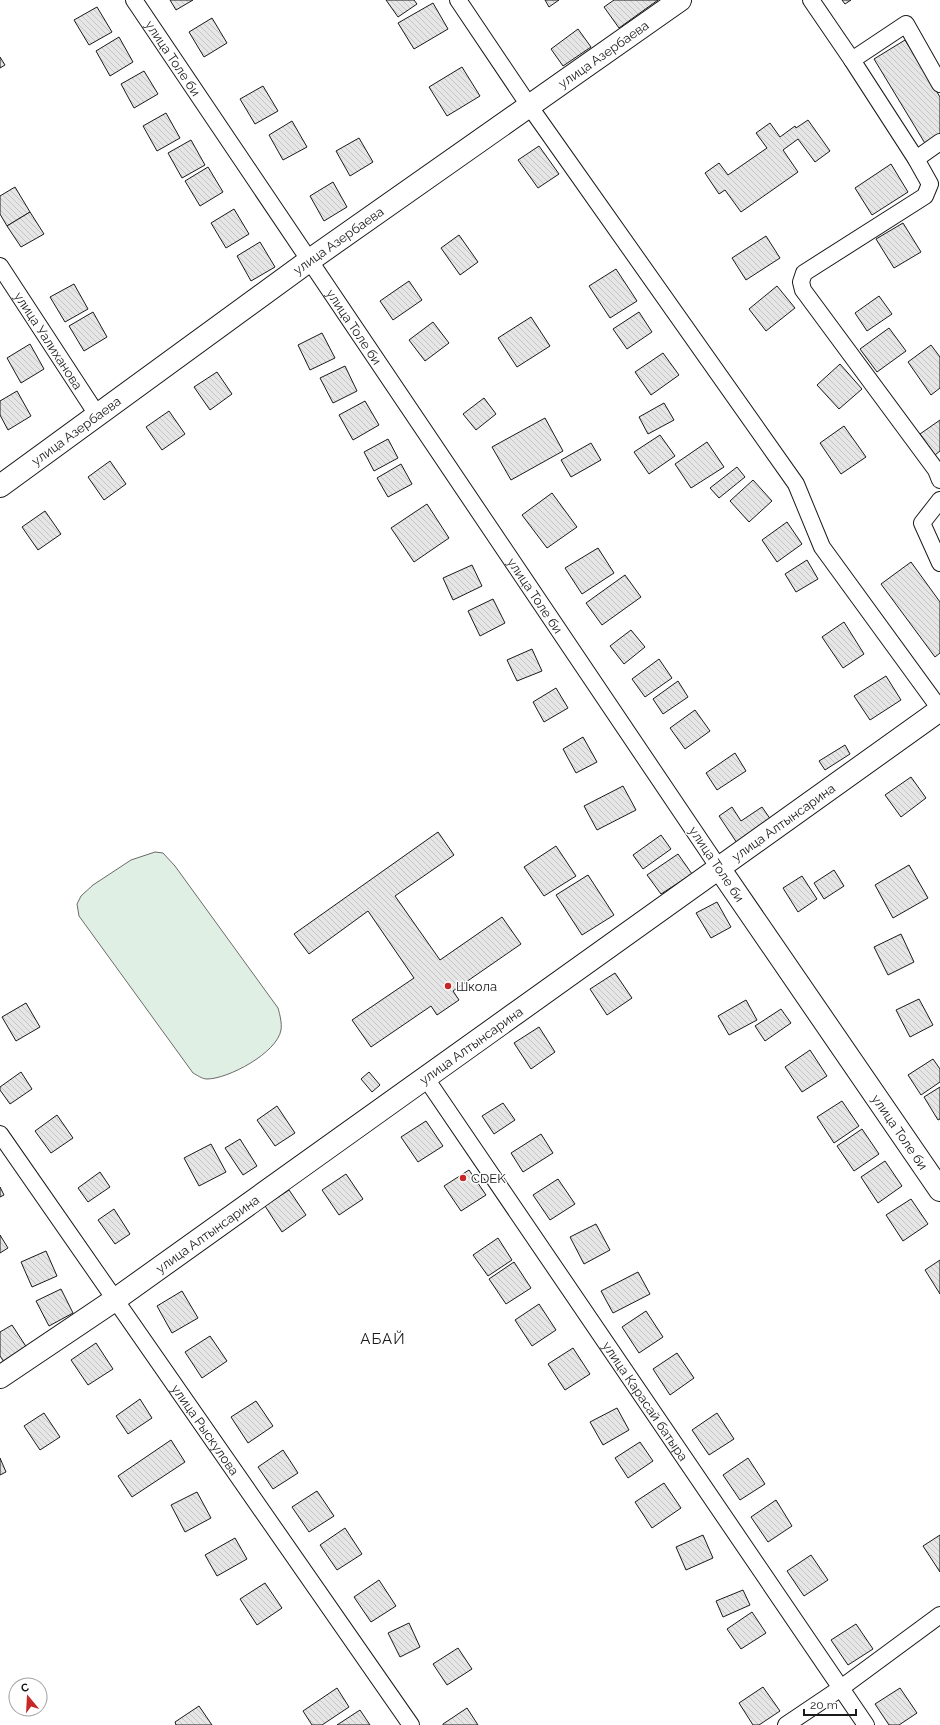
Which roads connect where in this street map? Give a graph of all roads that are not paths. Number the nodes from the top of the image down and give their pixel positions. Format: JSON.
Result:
{"nodes":[{"id":1,"x":134,"y":0,"type":"edge"},
{"id":2,"x":458,"y":0,"type":"edge"},
{"id":3,"x":680,"y":0,"type":"edge"},
{"id":4,"x":811,"y":0,"type":"edge"},
{"id":5,"x":852,"y":60,"type":"junction"},
{"id":6,"x":940,"y":84,"type":"edge"},
{"id":7,"x":530,"y":106,"type":"junction"},
{"id":8,"x":940,"y":142,"type":"edge"},
{"id":9,"x":916,"y":159,"type":"junction"},
{"id":10,"x":310,"y":260,"type":"junction"},
{"id":11,"x":0,"y":266,"type":"edge"},
{"id":12,"x":98,"y":416,"type":"junction"},
{"id":13,"x":940,"y":480,"type":"edge"},
{"id":14,"x":0,"y":486,"type":"edge"},
{"id":15,"x":940,"y":500,"type":"edge"},
{"id":16,"x":940,"y":563,"type":"edge"},
{"id":17,"x":940,"y":710,"type":"edge"},
{"id":18,"x":719,"y":868,"type":"junction"},
{"id":19,"x":425,"y":1077,"type":"junction"},
{"id":20,"x":0,"y":1134,"type":"edge"},
{"id":21,"x":940,"y":1190,"type":"edge"},
{"id":22,"x":116,"y":1299,"type":"junction"},
{"id":23,"x":0,"y":1377,"type":"edge"},
{"id":24,"x":940,"y":1615,"type":"edge"},
{"id":25,"x":840,"y":1688,"type":"junction"},
{"id":26,"x":411,"y":1725,"type":"edge"},
{"id":27,"x":786,"y":1725,"type":"edge"},
{"id":28,"x":866,"y":1725,"type":"edge"}],
"edges":[{"from":1,"to":10,"type":"street","name":"улица Толе би"},
{"from":2,"to":7,"type":"street"},
{"from":3,"to":7,"type":"street","name":"улица Азербаева"},
{"from":4,"to":5,"type":"street"},
{"from":5,"to":6,"type":"street"},
{"from":5,"to":9,"type":"street"},
{"from":7,"to":10,"type":"street","name":"улица Азербаева"},
{"from":7,"to":17,"type":"street"},
{"from":8,"to":9,"type":"street"},
{"from":9,"to":13,"type":"street"},
{"from":10,"to":12,"type":"street","name":"улица Азербаева"},
{"from":10,"to":18,"type":"street","name":"улица Толе би"},
{"from":11,"to":12,"type":"street","name":"улица Уалиханова"},
{"from":12,"to":14,"type":"street","name":"улица Азербаева"},
{"from":15,"to":16,"type":"street"},
{"from":17,"to":18,"type":"street","name":"улица Алтынсарина"},
{"from":18,"to":19,"type":"street","name":"улица Алтынсарина"},
{"from":18,"to":21,"type":"street","name":"улица Толе би"},
{"from":19,"to":22,"type":"street","name":"улица Алтынсарина"},
{"from":19,"to":25,"type":"street","name":"улица Карасай батыра"},
{"from":20,"to":22,"type":"street","name":"улица Рыскулова"},
{"from":22,"to":23,"type":"street","name":"улица Алтынсарина"},
{"from":22,"to":26,"type":"street","name":"улица Рыскулова"},
{"from":24,"to":25,"type":"street"},
{"from":25,"to":27,"type":"street"},
{"from":25,"to":28,"type":"street","name":"улица Карасай батыра"}]}
